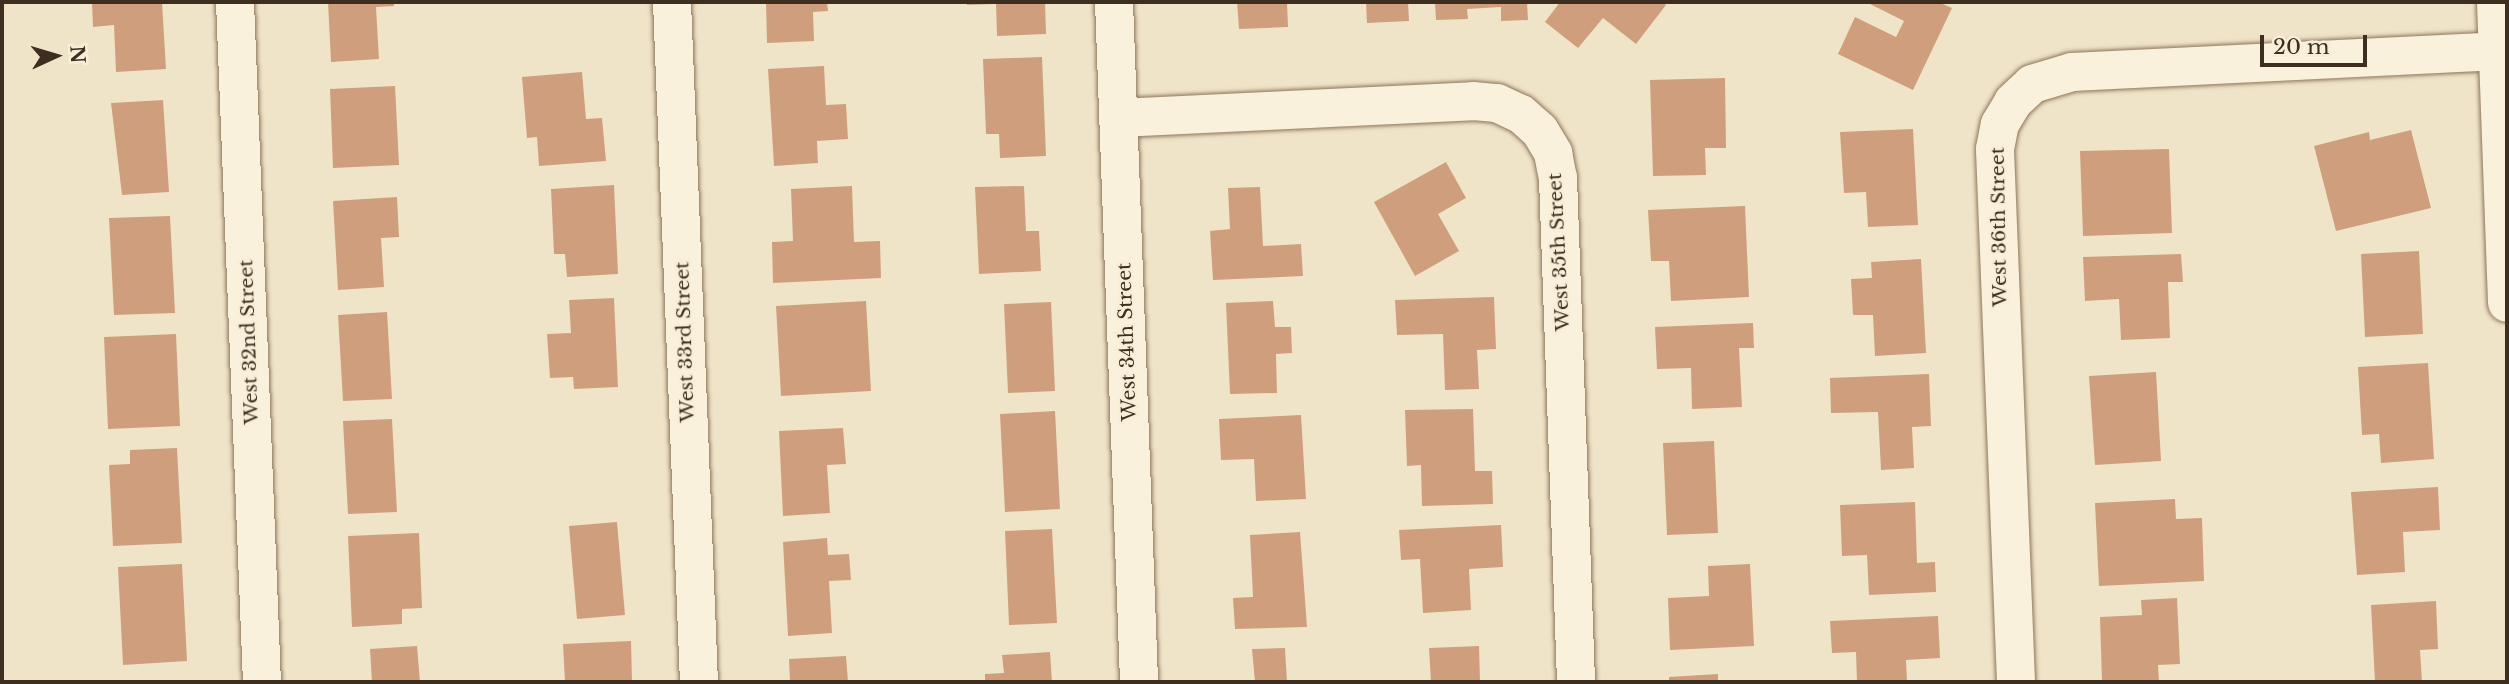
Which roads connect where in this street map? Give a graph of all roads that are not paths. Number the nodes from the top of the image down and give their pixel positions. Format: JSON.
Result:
{"nodes":[{"id":1,"x":235,"y":2,"type":"edge"},
{"id":2,"x":672,"y":2,"type":"edge"},
{"id":3,"x":1114,"y":2,"type":"edge"},
{"id":4,"x":2496,"y":2,"type":"edge"},
{"id":5,"x":2498,"y":51,"type":"junction"},
{"id":6,"x":1119,"y":118,"type":"junction"},
{"id":7,"x":2507,"y":303,"type":"edge"},
{"id":8,"x":262,"y":682,"type":"edge"},
{"id":9,"x":699,"y":682,"type":"edge"},
{"id":10,"x":1139,"y":682,"type":"edge"},
{"id":11,"x":1576,"y":682,"type":"edge"},
{"id":12,"x":2016,"y":682,"type":"edge"}],
"edges":[{"from":1,"to":8,"type":"street","name":"West 32nd Street"},
{"from":2,"to":9,"type":"street","name":"West 33rd Street"},
{"from":3,"to":6,"type":"street","name":"West 34th Street"},
{"from":4,"to":5,"type":"street"},
{"from":5,"to":7,"type":"street"},
{"from":5,"to":12,"type":"street","name":"West 36th Street"},
{"from":6,"to":10,"type":"street","name":"West 34th Street"},
{"from":6,"to":11,"type":"street","name":"West 35th Street"}]}
